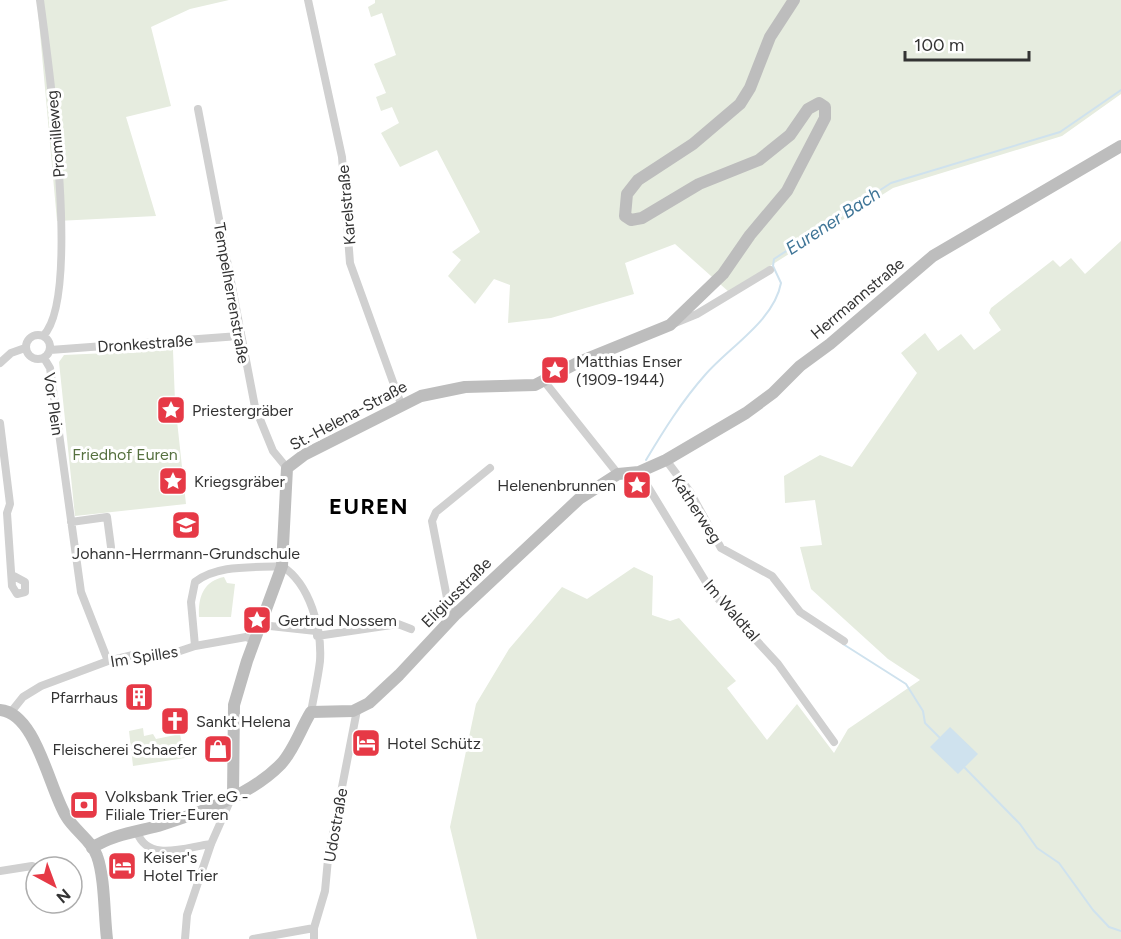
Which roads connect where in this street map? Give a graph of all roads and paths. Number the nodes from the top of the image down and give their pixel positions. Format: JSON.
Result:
{"nodes":[{"id":1,"x":40,"y":0,"type":"edge"},
{"id":2,"x":308,"y":0,"type":"edge"},
{"id":3,"x":794,"y":0,"type":"edge"},
{"id":4,"x":198,"y":109,"type":"dead end"},
{"id":5,"x":1121,"y":146,"type":"edge"},
{"id":6,"x":770,"y":270,"type":"dead end"},
{"id":7,"x":670,"y":325,"type":"junction"},
{"id":8,"x":43,"y":336,"type":"junction"},
{"id":9,"x":239,"y":336,"type":"junction"},
{"id":10,"x":25,"y":348,"type":"junction"},
{"id":11,"x":47,"y":354,"type":"junction"},
{"id":12,"x":0,"y":363,"type":"edge"},
{"id":13,"x":544,"y":381,"type":"junction"},
{"id":14,"x":402,"y":404,"type":"junction"},
{"id":15,"x":0,"y":423,"type":"edge"},
{"id":16,"x":666,"y":460,"type":"junction"},
{"id":17,"x":490,"y":468,"type":"dead end"},
{"id":18,"x":286,"y":472,"type":"junction"},
{"id":19,"x":639,"y":472,"type":"junction"},
{"id":20,"x":618,"y":474,"type":"junction"},
{"id":21,"x":71,"y":522,"type":"junction"},
{"id":22,"x":111,"y":547,"type":"dead end"},
{"id":23,"x":282,"y":566,"type":"junction"},
{"id":24,"x":12,"y":575,"type":"dead end"},
{"id":25,"x":456,"y":614,"type":"junction"},
{"id":26,"x":261,"y":625,"type":"junction"},
{"id":27,"x":411,"y":629,"type":"dead end"},
{"id":28,"x":317,"y":633,"type":"junction"},
{"id":29,"x":254,"y":640,"type":"junction"},
{"id":30,"x":844,"y":641,"type":"dead end"},
{"id":31,"x":195,"y":646,"type":"junction"},
{"id":32,"x":108,"y":661,"type":"junction"},
{"id":33,"x":357,"y":710,"type":"junction"},
{"id":34,"x":6,"y":711,"type":"edge"},
{"id":35,"x":311,"y":712,"type":"junction"},
{"id":36,"x":834,"y":742,"type":"dead end"},
{"id":37,"x":233,"y":796,"type":"junction"},
{"id":38,"x":137,"y":832,"type":"junction"},
{"id":39,"x":211,"y":844,"type":"junction"},
{"id":40,"x":92,"y":848,"type":"junction"},
{"id":41,"x":24,"y":867,"type":"edge"},
{"id":42,"x":0,"y":871,"type":"edge"},
{"id":43,"x":314,"y":928,"type":"junction"},
{"id":44,"x":107,"y":939,"type":"edge"},
{"id":45,"x":185,"y":939,"type":"edge"},
{"id":46,"x":253,"y":939,"type":"edge"},
{"id":47,"x":314,"y":939,"type":"edge"}],
"edges":[{"from":1,"to":8,"type":"street","name":"Promilleweg"},
{"from":2,"to":14,"type":"street","name":"Karelstraße"},
{"from":3,"to":7,"type":"street"},
{"from":4,"to":9,"type":"street","name":"Tempelherrenstraße"},
{"from":5,"to":16,"type":"street","name":"Herrmannstraße"},
{"from":6,"to":7,"type":"street"},
{"from":7,"to":13,"type":"street","name":"St.-Helena-Straße"},
{"from":8,"to":10,"type":"street"},
{"from":8,"to":11,"type":"street"},
{"from":9,"to":11,"type":"street","name":"Dronkestraße"},
{"from":9,"to":18,"type":"street","name":"Tempelherrenstraße"},
{"from":10,"to":11,"type":"street"},
{"from":10,"to":12,"type":"street"},
{"from":11,"to":21,"type":"street","name":"Vor Plein"},
{"from":13,"to":14,"type":"street","name":"St.-Helena-Straße"},
{"from":13,"to":20,"type":"street"},
{"from":14,"to":18,"type":"street","name":"St.-Helena-Straße"},
{"from":15,"to":24,"type":"street"},
{"from":16,"to":19,"type":"street","name":"Herrmannstraße"},
{"from":16,"to":30,"type":"street","name":"Katherweg"},
{"from":17,"to":25,"type":"street"},
{"from":18,"to":23,"type":"street","name":"St.-Helena-Straße"},
{"from":19,"to":20,"type":"street","name":"Herrmannstraße"},
{"from":19,"to":36,"type":"street","name":"Im Waldtal"},
{"from":20,"to":25,"type":"street","name":"Eligiusstraße"},
{"from":21,"to":22,"type":"street"},
{"from":21,"to":32,"type":"street","name":"Vor Plein"},
{"from":23,"to":26,"type":"street","name":"St.-Helena-Straße"},
{"from":23,"to":28,"type":"street"},
{"from":23,"to":31,"type":"street"},
{"from":25,"to":33,"type":"street","name":"Eligiusstraße"},
{"from":26,"to":28,"type":"street"},
{"from":26,"to":29,"type":"street","name":"St.-Helena-Straße"},
{"from":27,"to":28,"type":"street"},
{"from":28,"to":35,"type":"street"},
{"from":29,"to":31,"type":"street","name":"Im Spilles"},
{"from":29,"to":37,"type":"street","name":"St.-Helena-Straße"},
{"from":31,"to":32,"type":"street","name":"Im Spilles"},
{"from":32,"to":34,"type":"street","name":"Im Spilles"},
{"from":33,"to":35,"type":"street"},
{"from":33,"to":43,"type":"street","name":"Udostraße"},
{"from":34,"to":40,"type":"street"},
{"from":35,"to":37,"type":"street"},
{"from":37,"to":38,"type":"street"},
{"from":37,"to":39,"type":"street","name":"St.-Helena-Straße"},
{"from":38,"to":39,"type":"street"},
{"from":38,"to":40,"type":"street"},
{"from":39,"to":45,"type":"street","name":"St.-Helena-Straße"},
{"from":40,"to":44,"type":"street"},
{"from":41,"to":42,"type":"street"},
{"from":43,"to":46,"type":"street"},
{"from":43,"to":47,"type":"street","name":"Udostraße"}]}
